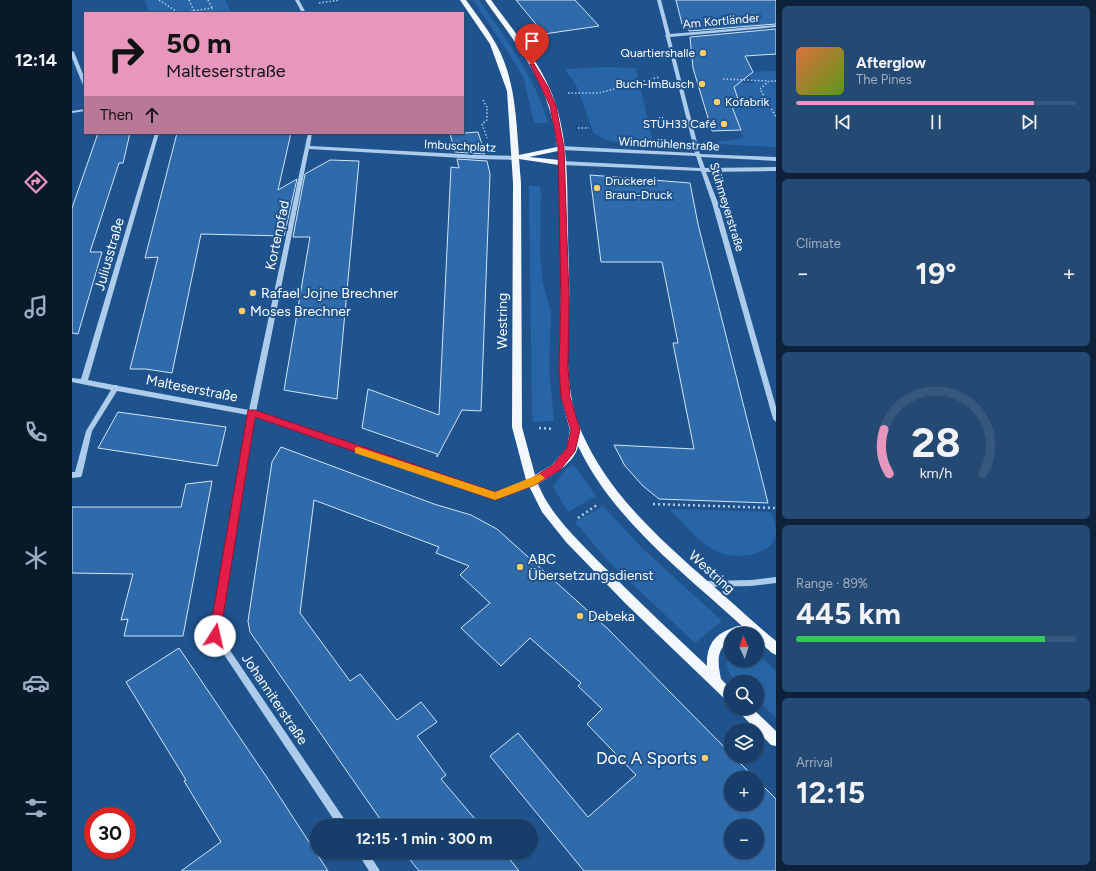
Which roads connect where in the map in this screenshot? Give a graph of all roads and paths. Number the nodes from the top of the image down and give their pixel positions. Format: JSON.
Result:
{"nodes":[{"id":1,"x":159,"y":0,"type":"edge"},
{"id":2,"x":190,"y":0,"type":"edge"},
{"id":3,"x":208,"y":0,"type":"edge"},
{"id":4,"x":297,"y":0,"type":"edge"},
{"id":5,"x":339,"y":0,"type":"edge"},
{"id":6,"x":463,"y":0,"type":"edge"},
{"id":7,"x":488,"y":0,"type":"edge"},
{"id":8,"x":659,"y":0,"type":"edge"},
{"id":9,"x":316,"y":3,"type":"dead end"},
{"id":10,"x":212,"y":8,"type":"junction"},
{"id":11,"x":178,"y":12,"type":"edge"},
{"id":12,"x":194,"y":12,"type":"edge"},
{"id":13,"x":213,"y":12,"type":"edge"},
{"id":14,"x":303,"y":12,"type":"edge"},
{"id":15,"x":776,"y":26,"type":"edge"},
{"id":16,"x":667,"y":36,"type":"junction"},
{"id":17,"x":72,"y":52,"type":"edge"},
{"id":18,"x":723,"y":79,"type":"dead end"},
{"id":19,"x":776,"y":81,"type":"edge"},
{"id":20,"x":84,"y":82,"type":"edge"},
{"id":21,"x":769,"y":82,"type":"junction"},
{"id":22,"x":640,"y":83,"type":"dead end"},
{"id":23,"x":581,"y":93,"type":"dead end"},
{"id":24,"x":483,"y":100,"type":"dead end"},
{"id":25,"x":487,"y":109,"type":"junction"},
{"id":26,"x":492,"y":109,"type":"dead end"},
{"id":27,"x":84,"y":110,"type":"edge"},
{"id":28,"x":72,"y":112,"type":"edge"},
{"id":29,"x":776,"y":118,"type":"edge"},
{"id":30,"x":157,"y":134,"type":"edge"},
{"id":31,"x":310,"y":134,"type":"edge"},
{"id":32,"x":490,"y":142,"type":"dead end"},
{"id":33,"x":308,"y":146,"type":"junction"},
{"id":34,"x":561,"y":148,"type":"junction"},
{"id":35,"x":698,"y":156,"type":"junction"},
{"id":36,"x":516,"y":158,"type":"junction"},
{"id":37,"x":776,"y":159,"type":"edge"},
{"id":38,"x":562,"y":163,"type":"junction"},
{"id":39,"x":776,"y":169,"type":"edge"},
{"id":40,"x":704,"y":170,"type":"junction"},
{"id":41,"x":72,"y":380,"type":"edge"},
{"id":42,"x":84,"y":382,"type":"junction"},
{"id":43,"x":116,"y":387,"type":"junction"},
{"id":44,"x":252,"y":413,"type":"junction"},
{"id":45,"x":776,"y":419,"type":"edge"},
{"id":46,"x":517,"y":427,"type":"junction"},
{"id":47,"x":575,"y":430,"type":"junction"},
{"id":48,"x":72,"y":475,"type":"edge"},
{"id":49,"x":532,"y":482,"type":"junction"},
{"id":50,"x":601,"y":502,"type":"dead end"},
{"id":51,"x":653,"y":504,"type":"dead end"},
{"id":52,"x":776,"y":508,"type":"edge"},
{"id":53,"x":573,"y":521,"type":"dead end"},
{"id":54,"x":776,"y":580,"type":"edge"},
{"id":55,"x":704,"y":584,"type":"junction"},
{"id":56,"x":749,"y":627,"type":"edge"},
{"id":57,"x":724,"y":637,"type":"edge"},
{"id":58,"x":764,"y":640,"type":"edge"},
{"id":59,"x":776,"y":649,"type":"edge"},
{"id":60,"x":715,"y":682,"type":"junction"},
{"id":61,"x":724,"y":690,"type":"edge"},
{"id":62,"x":750,"y":715,"type":"edge"},
{"id":63,"x":776,"y":740,"type":"edge"},
{"id":64,"x":339,"y":819,"type":"edge"},
{"id":65,"x":367,"y":859,"type":"edge"},
{"id":66,"x":375,"y":871,"type":"edge"}],
"edges":[{"from":1,"to":11,"type":"path"},
{"from":2,"to":12,"type":"path"},
{"from":3,"to":10,"type":"path"},
{"from":4,"to":14,"type":"street"},
{"from":5,"to":9,"type":"path"},
{"from":6,"to":36,"type":"main road","name":"Westring"},
{"from":7,"to":34,"type":"main road","name":"Westring"},
{"from":8,"to":16,"type":"street","name":"Stühmeyerstraße"},
{"from":10,"to":12,"type":"path"},
{"from":10,"to":13,"type":"path"},
{"from":15,"to":16,"type":"street","name":"Am Kortländer"},
{"from":16,"to":35,"type":"street","name":"Stühmeyerstraße"},
{"from":17,"to":20,"type":"street"},
{"from":18,"to":21,"type":"path"},
{"from":19,"to":21,"type":"path"},
{"from":21,"to":29,"type":"path"},
{"from":22,"to":23,"type":"path"},
{"from":24,"to":25,"type":"path"},
{"from":25,"to":26,"type":"path"},
{"from":25,"to":32,"type":"path"},
{"from":27,"to":28,"type":"street"},
{"from":30,"to":42,"type":"street","name":"Juliusstraße"},
{"from":31,"to":33,"type":"street","name":"Kortenpfad"},
{"from":33,"to":36,"type":"street","name":"Imbuschplatz"},
{"from":33,"to":44,"type":"street","name":"Kortenpfad"},
{"from":34,"to":35,"type":"street","name":"Windmühlenstraße"},
{"from":34,"to":36,"type":"main road"},
{"from":34,"to":38,"type":"main road","name":"Westring"},
{"from":35,"to":37,"type":"street","name":"Windmühlenstraße"},
{"from":35,"to":40,"type":"street","name":"Stühmeyerstraße"},
{"from":36,"to":38,"type":"main road"},
{"from":36,"to":46,"type":"main road","name":"Westring"},
{"from":38,"to":40,"type":"street","name":"Windmühlenstraße"},
{"from":38,"to":47,"type":"main road","name":"Westring"},
{"from":39,"to":40,"type":"street","name":"Windmühlenstraße"},
{"from":40,"to":45,"type":"street","name":"Stühmeyerstraße"},
{"from":41,"to":42,"type":"street","name":"Malteserstraße"},
{"from":42,"to":43,"type":"street","name":"Malteserstraße"},
{"from":43,"to":44,"type":"street","name":"Malteserstraße"},
{"from":43,"to":48,"type":"street"},
{"from":44,"to":49,"type":"street","name":"Malteserstraße"},
{"from":44,"to":64,"type":"street","name":"Johanniterstraße"},
{"from":46,"to":47,"type":"path"},
{"from":46,"to":49,"type":"main road","name":"Westring"},
{"from":47,"to":49,"type":"main road","name":"Westring"},
{"from":47,"to":55,"type":"main road","name":"Westring"},
{"from":49,"to":60,"type":"main road","name":"Westring"},
{"from":50,"to":53,"type":"path"},
{"from":51,"to":52,"type":"path"},
{"from":54,"to":55,"type":"street"},
{"from":55,"to":56,"type":"main road","name":"Westring"},
{"from":57,"to":60,"type":"main road"},
{"from":58,"to":59,"type":"main road","name":"Westring"},
{"from":60,"to":61,"type":"main road","name":"Westring"},
{"from":62,"to":63,"type":"main road"},
{"from":65,"to":66,"type":"street"}]}
